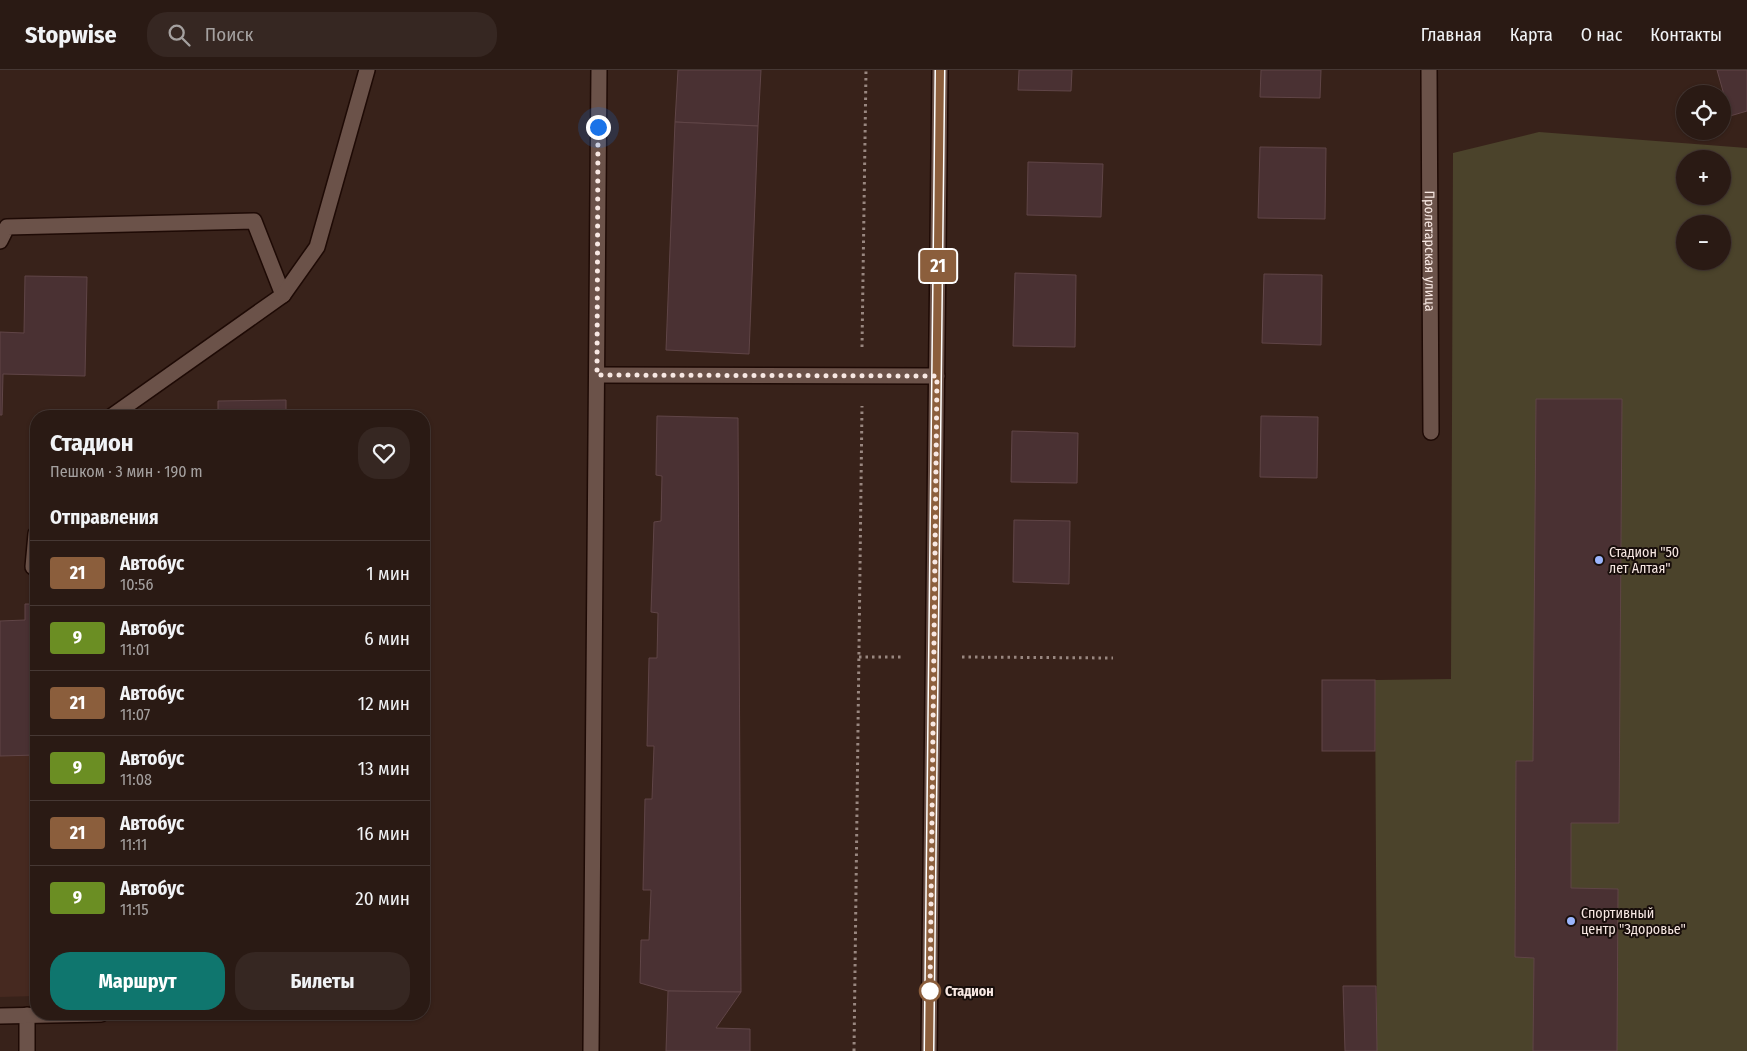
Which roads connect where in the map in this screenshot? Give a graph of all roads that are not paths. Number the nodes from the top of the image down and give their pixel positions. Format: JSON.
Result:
{"nodes":[{"id":1,"x":367,"y":70,"type":"edge"},
{"id":2,"x":599,"y":70,"type":"edge"},
{"id":3,"x":940,"y":70,"type":"edge"},
{"id":4,"x":1429,"y":70,"type":"edge"},
{"id":5,"x":0,"y":241,"type":"edge"},
{"id":6,"x":283,"y":296,"type":"junction"},
{"id":7,"x":597,"y":375,"type":"junction"},
{"id":8,"x":937,"y":376,"type":"junction"},
{"id":9,"x":121,"y":410,"type":"edge"},
{"id":10,"x":1431,"y":432,"type":"dead end"},
{"id":11,"x":27,"y":1015,"type":"junction"},
{"id":12,"x":30,"y":1015,"type":"edge"},
{"id":13,"x":0,"y":1016,"type":"edge"},
{"id":14,"x":28,"y":1051,"type":"edge"},
{"id":15,"x":591,"y":1051,"type":"edge"},
{"id":16,"x":929,"y":1051,"type":"edge"}],
"edges":[{"from":1,"to":6,"type":"street"},
{"from":2,"to":7,"type":"street"},
{"from":3,"to":8,"type":"street"},
{"from":4,"to":10,"type":"street","name":"Пролетарская улица"},
{"from":5,"to":6,"type":"street"},
{"from":6,"to":9,"type":"street"},
{"from":7,"to":8,"type":"street"},
{"from":7,"to":15,"type":"street"},
{"from":8,"to":16,"type":"street"},
{"from":11,"to":12,"type":"street"},
{"from":11,"to":13,"type":"street"},
{"from":11,"to":14,"type":"street"}]}
